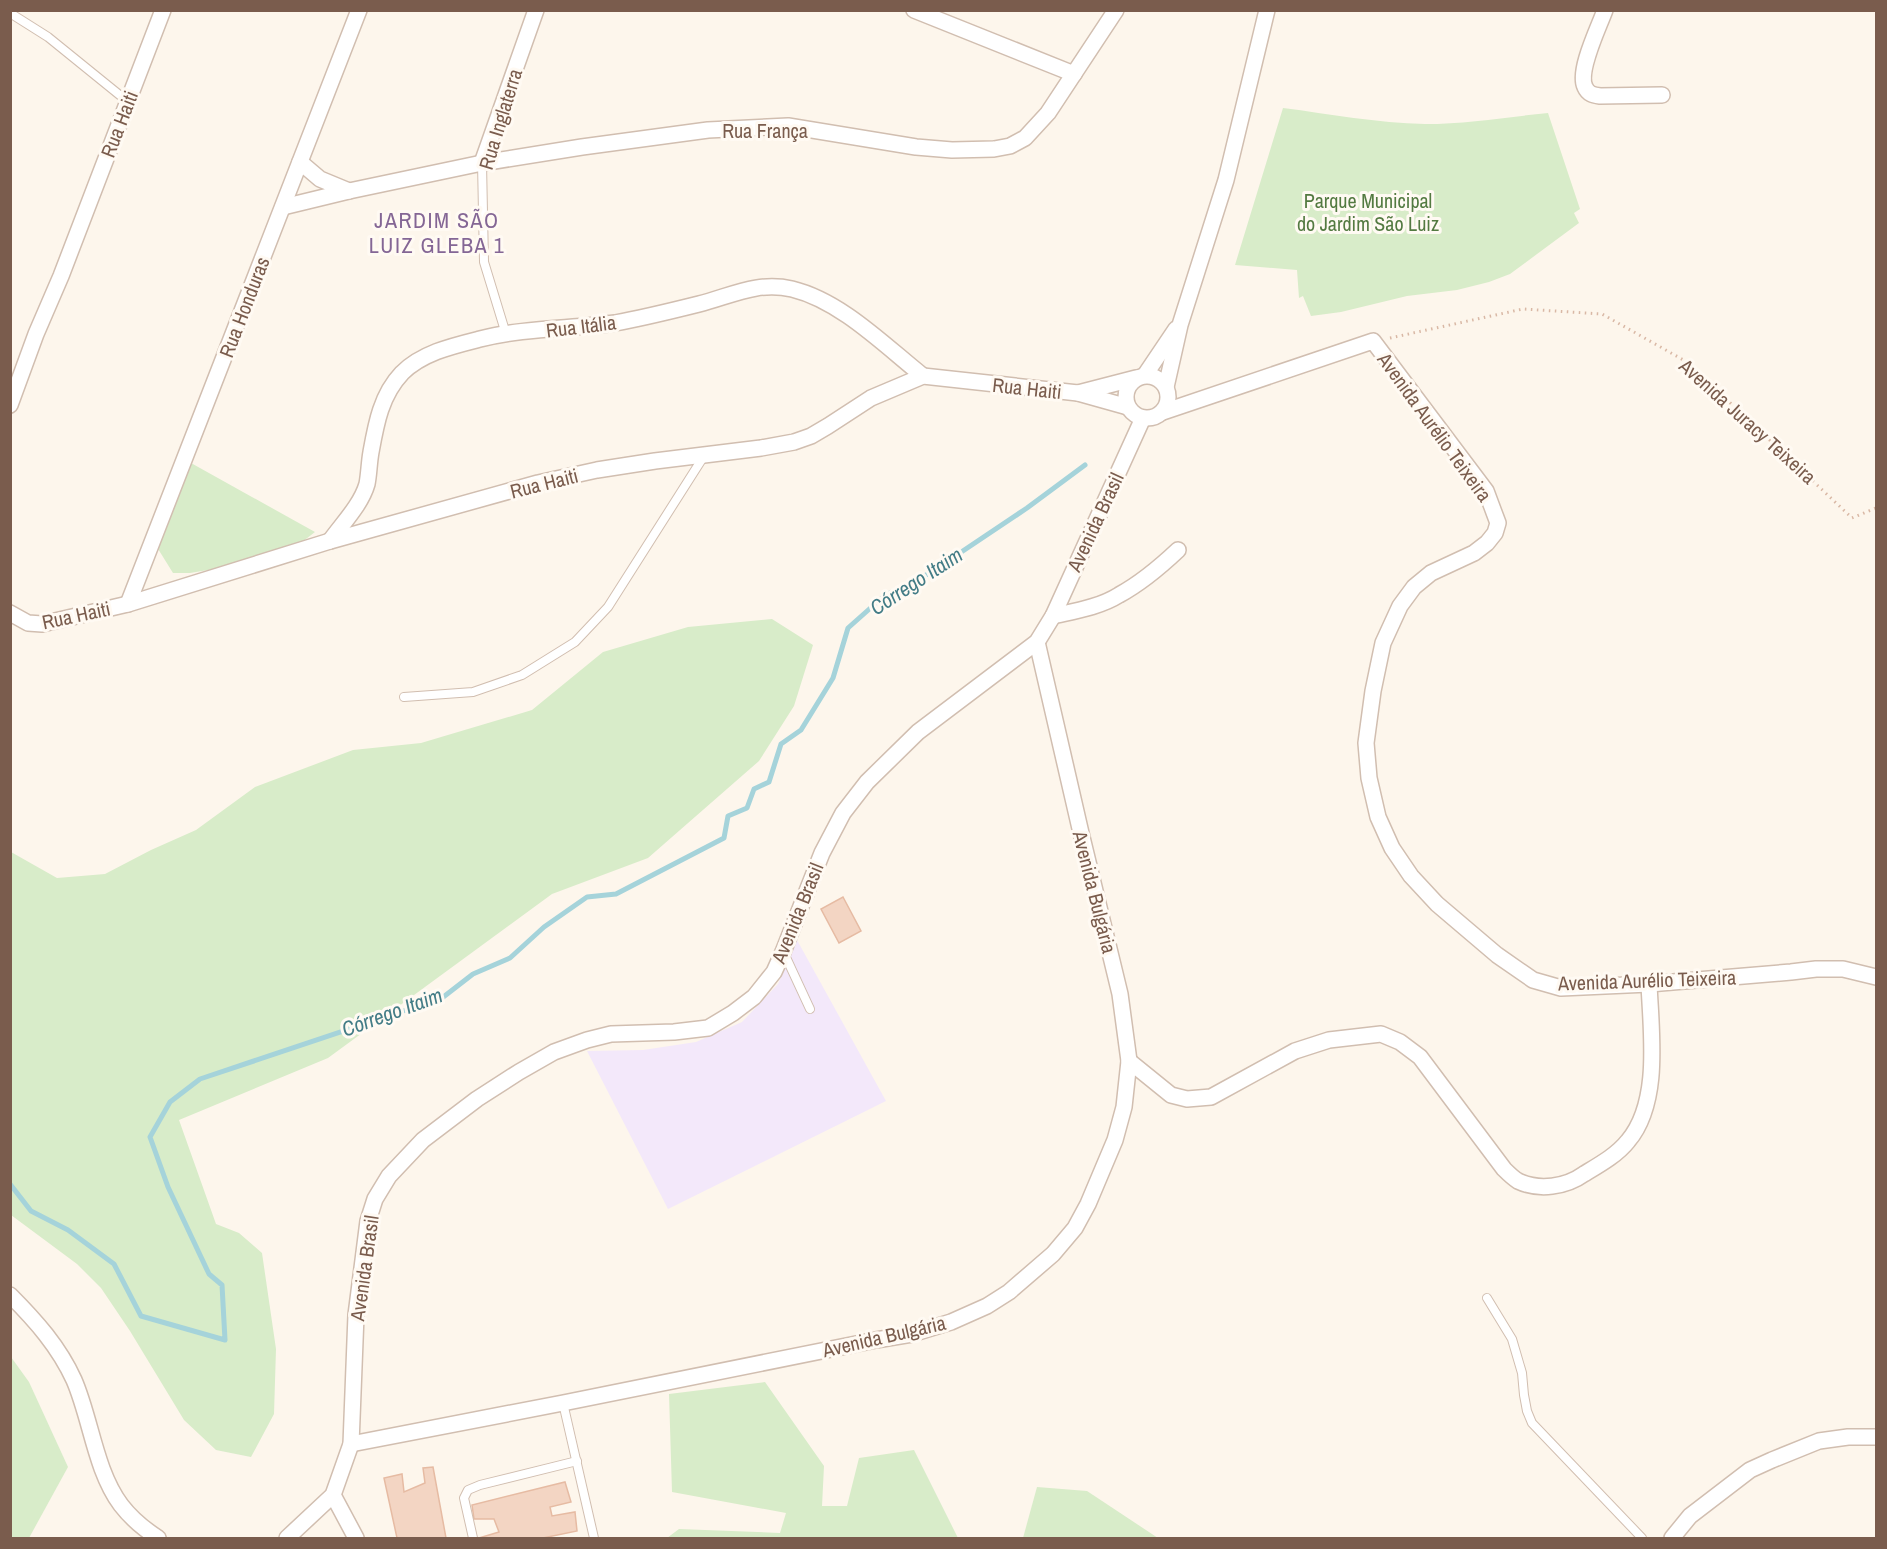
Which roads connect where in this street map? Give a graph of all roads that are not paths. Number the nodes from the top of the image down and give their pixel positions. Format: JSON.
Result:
{"nodes":[{"id":1,"x":163,"y":10,"type":"edge"},
{"id":2,"x":359,"y":10,"type":"edge"},
{"id":3,"x":536,"y":10,"type":"edge"},
{"id":4,"x":914,"y":10,"type":"edge"},
{"id":5,"x":1116,"y":10,"type":"edge"},
{"id":6,"x":1268,"y":10,"type":"edge"},
{"id":7,"x":1605,"y":10,"type":"edge"},
{"id":8,"x":10,"y":13,"type":"edge"},
{"id":9,"x":1074,"y":74,"type":"junction"},
{"id":10,"x":1662,"y":95,"type":"dead end"},
{"id":11,"x":127,"y":101,"type":"junction"},
{"id":12,"x":300,"y":162,"type":"junction"},
{"id":13,"x":482,"y":163,"type":"junction"},
{"id":14,"x":349,"y":191,"type":"junction"},
{"id":15,"x":283,"y":207,"type":"junction"},
{"id":16,"x":1180,"y":325,"type":"junction"},
{"id":17,"x":506,"y":334,"type":"junction"},
{"id":18,"x":923,"y":376,"type":"junction"},
{"id":19,"x":1141,"y":376,"type":"junction"},
{"id":20,"x":1166,"y":387,"type":"junction"},
{"id":21,"x":1078,"y":393,"type":"junction"},
{"id":22,"x":10,"y":405,"type":"edge"},
{"id":23,"x":1128,"y":407,"type":"junction"},
{"id":24,"x":1163,"y":412,"type":"junction"},
{"id":25,"x":1143,"y":418,"type":"junction"},
{"id":26,"x":704,"y":454,"type":"junction"},
{"id":27,"x":330,"y":541,"type":"junction"},
{"id":28,"x":1178,"y":550,"type":"dead end"},
{"id":29,"x":128,"y":604,"type":"junction"},
{"id":30,"x":10,"y":613,"type":"edge"},
{"id":31,"x":1053,"y":616,"type":"junction"},
{"id":32,"x":1037,"y":642,"type":"junction"},
{"id":33,"x":404,"y":697,"type":"dead end"},
{"id":34,"x":783,"y":952,"type":"junction"},
{"id":35,"x":1876,"y":977,"type":"edge"},
{"id":36,"x":1648,"y":984,"type":"junction"},
{"id":37,"x":810,"y":1009,"type":"dead end"},
{"id":38,"x":1129,"y":1061,"type":"junction"},
{"id":39,"x":10,"y":1295,"type":"edge"},
{"id":40,"x":1487,"y":1298,"type":"dead end"},
{"id":41,"x":563,"y":1403,"type":"junction"},
{"id":42,"x":1876,"y":1437,"type":"edge"},
{"id":43,"x":351,"y":1444,"type":"junction"},
{"id":44,"x":577,"y":1461,"type":"junction"},
{"id":45,"x":333,"y":1495,"type":"junction"},
{"id":46,"x":158,"y":1539,"type":"edge"},
{"id":47,"x":287,"y":1539,"type":"edge"},
{"id":48,"x":356,"y":1539,"type":"edge"},
{"id":49,"x":473,"y":1539,"type":"edge"},
{"id":50,"x":594,"y":1539,"type":"edge"},
{"id":51,"x":1642,"y":1539,"type":"edge"},
{"id":52,"x":1672,"y":1539,"type":"edge"}],
"edges":[{"from":1,"to":11,"type":"street","name":"Rua Haiti"},
{"from":2,"to":12,"type":"street","name":"Rua Honduras"},
{"from":3,"to":13,"type":"street","name":"Rua Inglaterra"},
{"from":4,"to":9,"type":"street"},
{"from":5,"to":9,"type":"street","name":"Rua França"},
{"from":6,"to":16,"type":"street"},
{"from":7,"to":10,"type":"street"},
{"from":8,"to":11,"type":"lane"},
{"from":9,"to":13,"type":"street","name":"Rua França"},
{"from":11,"to":22,"type":"street","name":"Rua Haiti"},
{"from":12,"to":14,"type":"street"},
{"from":12,"to":15,"type":"street","name":"Rua Honduras"},
{"from":13,"to":14,"type":"street","name":"Rua França"},
{"from":13,"to":17,"type":"lane","name":"Rua Inglaterra"},
{"from":14,"to":15,"type":"street","name":"Rua França"},
{"from":15,"to":29,"type":"street","name":"Rua Honduras"},
{"from":16,"to":19,"type":"street"},
{"from":16,"to":20,"type":"street"},
{"from":17,"to":18,"type":"street","name":"Rua Itália"},
{"from":17,"to":27,"type":"street","name":"Rua Itália"},
{"from":18,"to":21,"type":"street","name":"Rua Haiti"},
{"from":18,"to":26,"type":"street","name":"Rua Haiti"},
{"from":19,"to":20,"type":"street"},
{"from":19,"to":21,"type":"street","name":"Rua Haiti"},
{"from":19,"to":23,"type":"street"},
{"from":20,"to":24,"type":"street"},
{"from":21,"to":23,"type":"street","name":"Rua Haiti"},
{"from":23,"to":25,"type":"street"},
{"from":24,"to":25,"type":"street"},
{"from":24,"to":36,"type":"street","name":"Avenida Aurélio Teixeira"},
{"from":25,"to":31,"type":"street","name":"Avenida Brasil"},
{"from":26,"to":27,"type":"street","name":"Rua Haiti"},
{"from":26,"to":33,"type":"lane"},
{"from":27,"to":29,"type":"street","name":"Rua Haiti"},
{"from":28,"to":31,"type":"street"},
{"from":29,"to":30,"type":"street","name":"Rua Haiti"},
{"from":31,"to":32,"type":"street","name":"Avenida Brasil"},
{"from":32,"to":34,"type":"street","name":"Avenida Brasil"},
{"from":32,"to":38,"type":"street","name":"Avenida Bulgária"},
{"from":34,"to":37,"type":"lane"},
{"from":34,"to":43,"type":"street","name":"Avenida Brasil"},
{"from":35,"to":36,"type":"street","name":"Avenida Aurélio Teixeira"},
{"from":36,"to":38,"type":"street"},
{"from":38,"to":41,"type":"street","name":"Avenida Bulgária"},
{"from":39,"to":46,"type":"street"},
{"from":40,"to":51,"type":"lane"},
{"from":41,"to":43,"type":"street","name":"Avenida Bulgária"},
{"from":41,"to":44,"type":"lane"},
{"from":42,"to":52,"type":"street"},
{"from":43,"to":45,"type":"street","name":"Avenida Brasil"},
{"from":44,"to":49,"type":"lane"},
{"from":44,"to":50,"type":"lane"},
{"from":45,"to":47,"type":"street","name":"Avenida Brasil"},
{"from":45,"to":48,"type":"street"}]}
